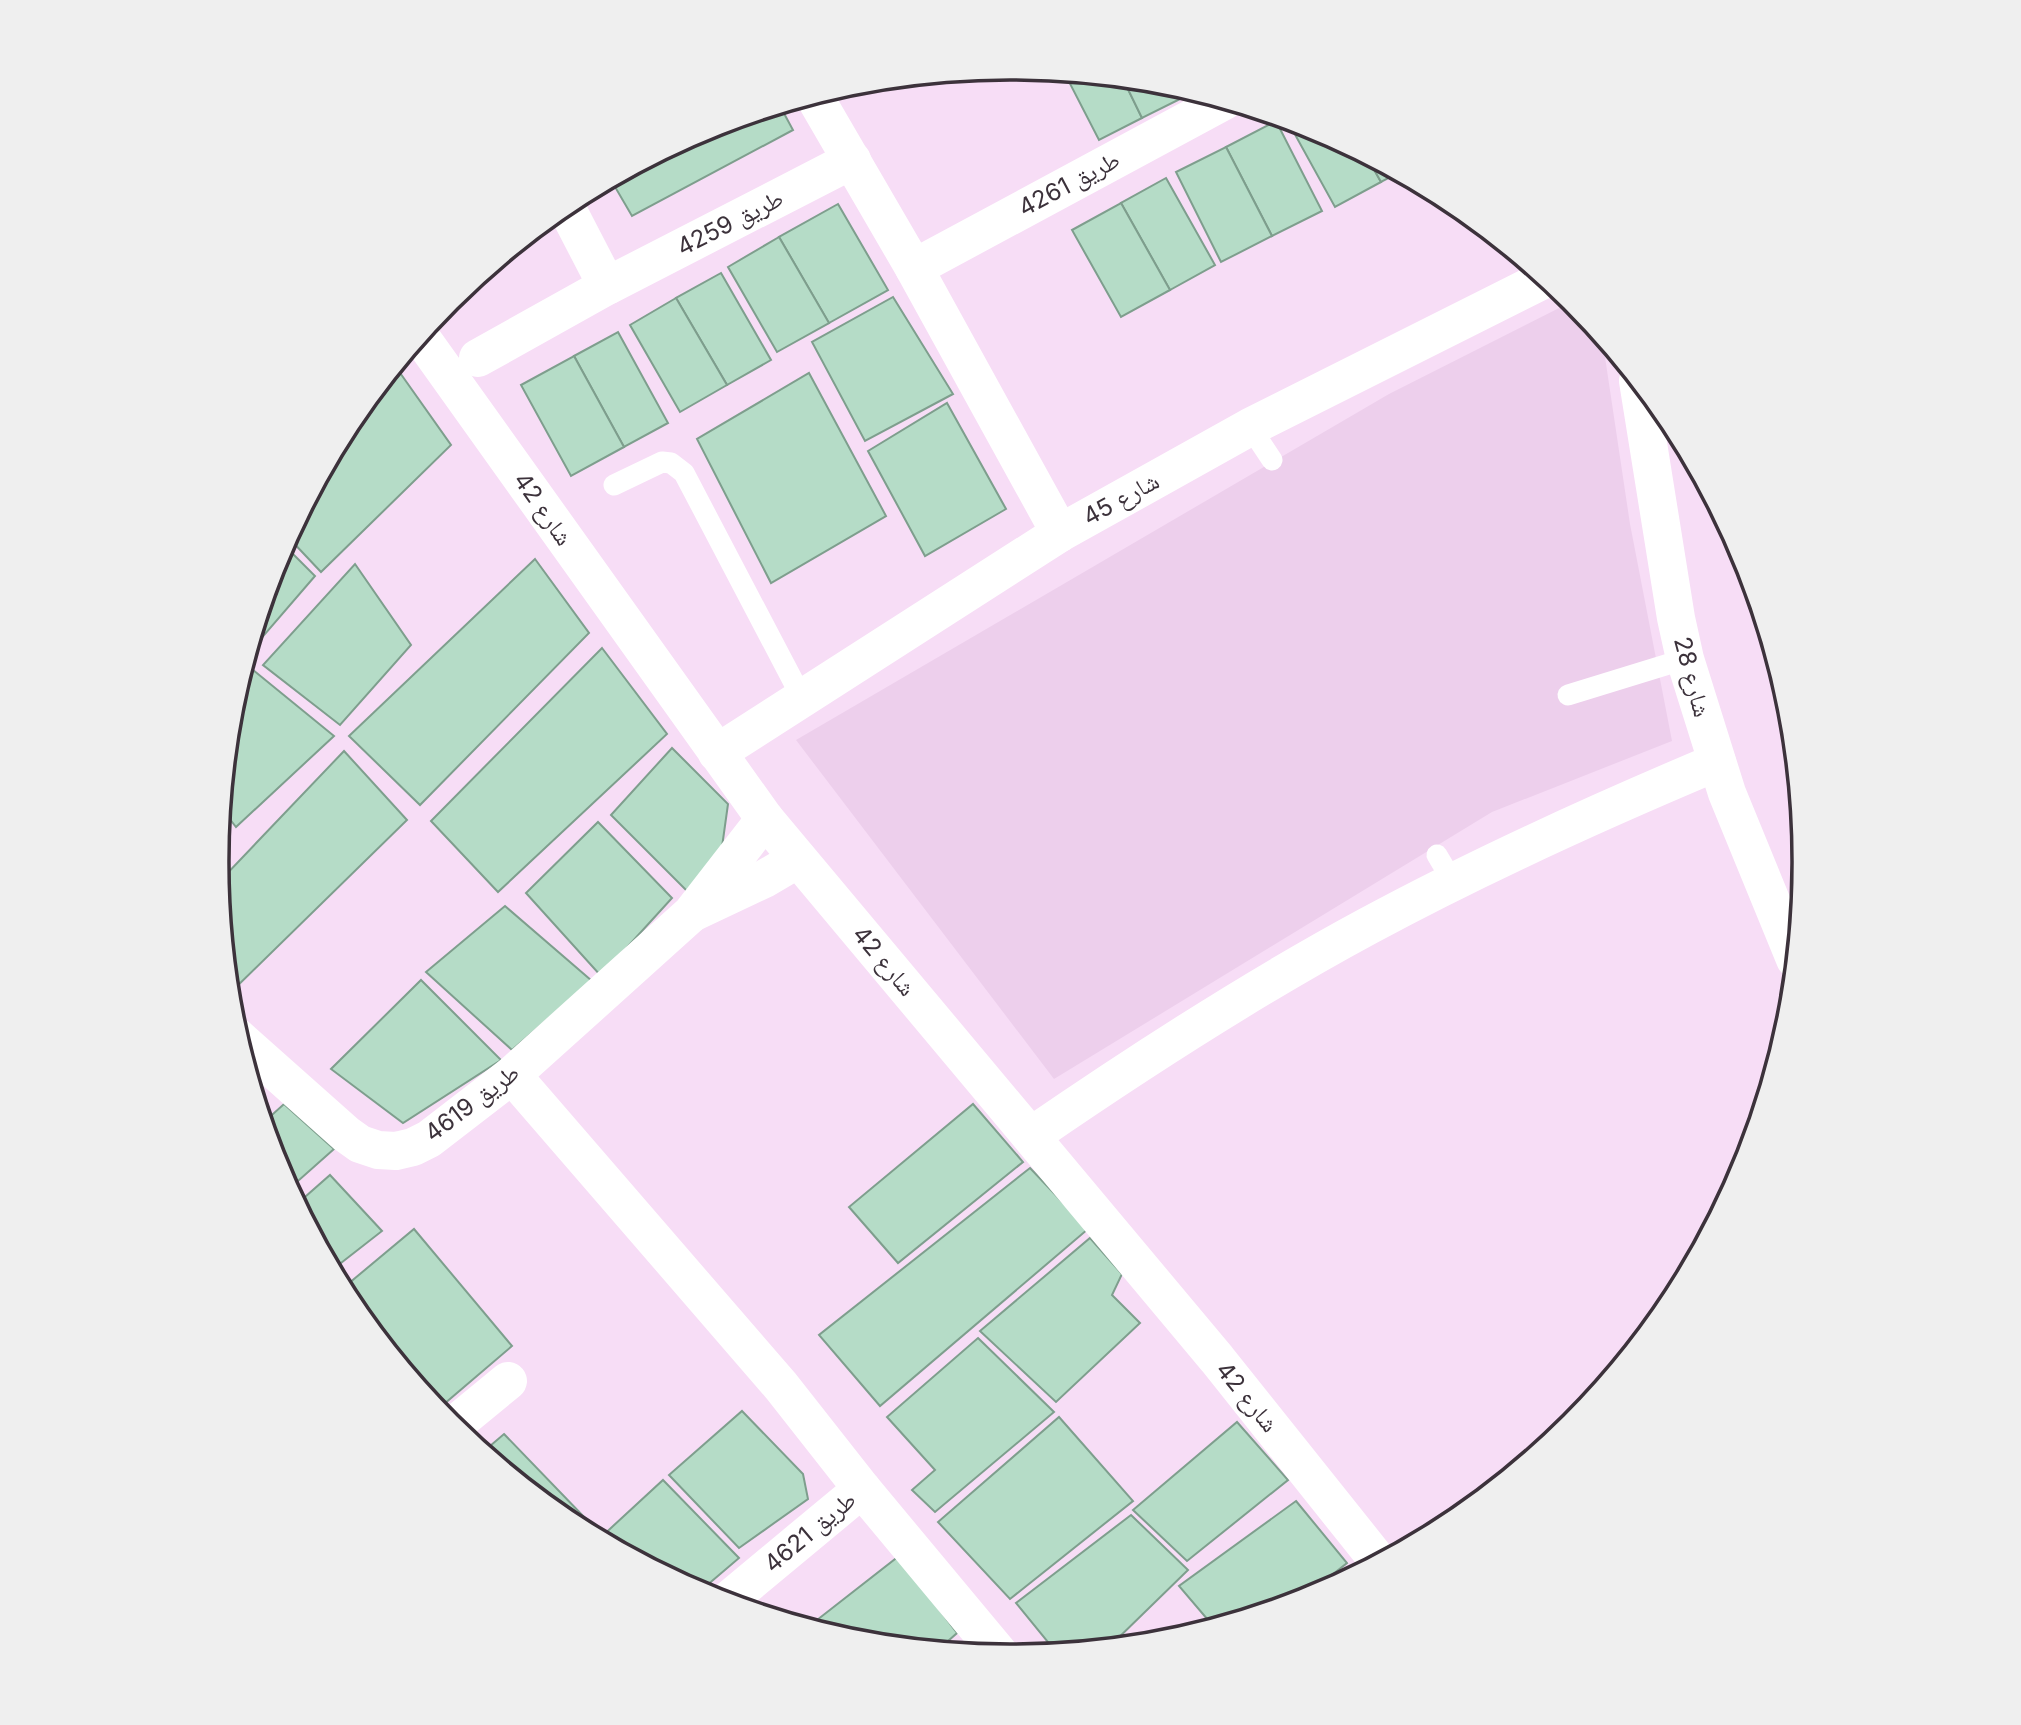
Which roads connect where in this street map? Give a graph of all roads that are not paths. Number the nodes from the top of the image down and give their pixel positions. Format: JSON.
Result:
{"nodes":[{"id":1,"x":819,"y":105,"type":"edge"},
{"id":2,"x":1213,"y":107,"type":"edge"},
{"id":3,"x":852,"y":160,"type":"junction"},
{"id":4,"x":571,"y":216,"type":"edge"},
{"id":5,"x":914,"y":268,"type":"junction"},
{"id":6,"x":1535,"y":284,"type":"edge"},
{"id":7,"x":607,"y":285,"type":"junction"},
{"id":8,"x":426,"y":344,"type":"edge"},
{"id":9,"x":478,"y":358,"type":"dead end"},
{"id":10,"x":1641,"y":400,"type":"edge"},
{"id":11,"x":1250,"y":427,"type":"junction"},
{"id":12,"x":1272,"y":460,"type":"dead end"},
{"id":13,"x":614,"y":485,"type":"dead end"},
{"id":14,"x":1060,"y":533,"type":"junction"},
{"id":15,"x":1685,"y":659,"type":"junction"},
{"id":16,"x":1569,"y":695,"type":"dead end"},
{"id":17,"x":802,"y":698,"type":"junction"},
{"id":18,"x":717,"y":753,"type":"junction"},
{"id":19,"x":1717,"y":762,"type":"junction"},
{"id":20,"x":765,"y":819,"type":"junction"},
{"id":21,"x":798,"y":859,"type":"junction"},
{"id":22,"x":692,"y":913,"type":"junction"},
{"id":23,"x":1789,"y":932,"type":"edge"},
{"id":24,"x":252,"y":1050,"type":"edge"},
{"id":25,"x":512,"y":1075,"type":"junction"},
{"id":26,"x":1031,"y":1136,"type":"junction"},
{"id":27,"x":508,"y":1381,"type":"dead end"},
{"id":28,"x":462,"y":1419,"type":"edge"},
{"id":29,"x":862,"y":1489,"type":"junction"},
{"id":30,"x":1373,"y":1555,"type":"edge"},
{"id":31,"x":735,"y":1594,"type":"edge"},
{"id":32,"x":992,"y":1644,"type":"edge"}],
"edges":[{"from":1,"to":3,"type":"street"},
{"from":2,"to":5,"type":"street","name":"طريق 4261"},
{"from":3,"to":5,"type":"street"},
{"from":3,"to":7,"type":"street","name":"طريق 4259"},
{"from":4,"to":7,"type":"street"},
{"from":5,"to":14,"type":"street"},
{"from":6,"to":11,"type":"street","name":"شارع 45"},
{"from":7,"to":9,"type":"street","name":"طريق 4259"},
{"from":8,"to":18,"type":"street","name":"شارع 42"},
{"from":10,"to":15,"type":"street","name":"شارع 28"},
{"from":11,"to":12,"type":"lane"},
{"from":11,"to":14,"type":"street","name":"شارع 45"},
{"from":13,"to":17,"type":"lane"},
{"from":14,"to":17,"type":"street","name":"شارع 45"},
{"from":15,"to":16,"type":"lane"},
{"from":15,"to":19,"type":"street","name":"شارع 28"},
{"from":17,"to":18,"type":"street","name":"شارع 45"},
{"from":18,"to":20,"type":"street","name":"شارع 42"},
{"from":19,"to":23,"type":"street","name":"شارع 28"},
{"from":19,"to":26,"type":"street"},
{"from":20,"to":21,"type":"street","name":"شارع 42"},
{"from":20,"to":22,"type":"street","name":"طريق 4619"},
{"from":21,"to":22,"type":"street","name":"طريق 4619"},
{"from":21,"to":26,"type":"street","name":"شارع 42"},
{"from":22,"to":25,"type":"street","name":"طريق 4619"},
{"from":24,"to":25,"type":"street","name":"طريق 4619"},
{"from":25,"to":29,"type":"street"},
{"from":26,"to":30,"type":"street","name":"شارع 42"},
{"from":27,"to":28,"type":"street"},
{"from":29,"to":31,"type":"street","name":"طريق 4621"},
{"from":29,"to":32,"type":"street"}]}
